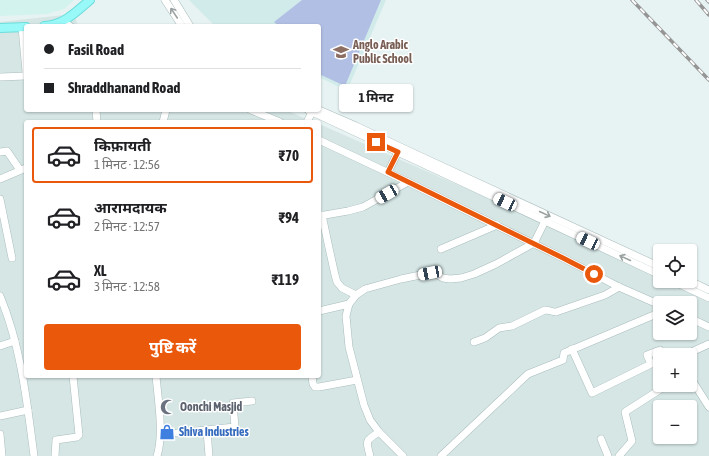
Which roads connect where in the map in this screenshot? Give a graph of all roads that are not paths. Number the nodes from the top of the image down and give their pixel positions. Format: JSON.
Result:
{"nodes":[{"id":1,"x":90,"y":0,"type":"edge"},
{"id":2,"x":165,"y":0,"type":"edge"},
{"id":3,"x":174,"y":0,"type":"edge"},
{"id":4,"x":67,"y":24,"type":"edge"},
{"id":5,"x":181,"y":24,"type":"edge"},
{"id":6,"x":189,"y":24,"type":"edge"},
{"id":7,"x":24,"y":27,"type":"edge"},
{"id":8,"x":0,"y":28,"type":"edge"},
{"id":9,"x":24,"y":76,"type":"edge"},
{"id":10,"x":0,"y":77,"type":"edge"},
{"id":11,"x":256,"y":112,"type":"edge"},
{"id":12,"x":317,"y":112,"type":"edge"},
{"id":13,"x":318,"y":112,"type":"edge"},
{"id":14,"x":275,"y":120,"type":"edge"},
{"id":15,"x":321,"y":141,"type":"edge"},
{"id":16,"x":0,"y":152,"type":"edge"},
{"id":17,"x":398,"y":152,"type":"junction"},
{"id":18,"x":23,"y":169,"type":"edge"},
{"id":19,"x":388,"y":172,"type":"junction"},
{"id":20,"x":0,"y":179,"type":"edge"},
{"id":21,"x":408,"y":182,"type":"junction"},
{"id":22,"x":0,"y":199,"type":"edge"},
{"id":23,"x":321,"y":216,"type":"edge"},
{"id":24,"x":545,"y":221,"type":"junction"},
{"id":25,"x":497,"y":225,"type":"junction"},
{"id":26,"x":534,"y":243,"type":"junction"},
{"id":27,"x":441,"y":249,"type":"dead end"},
{"id":28,"x":12,"y":258,"type":"dead end"},
{"id":29,"x":653,"y":263,"type":"edge"},
{"id":30,"x":653,"y":272,"type":"edge"},
{"id":31,"x":697,"y":286,"type":"edge"},
{"id":32,"x":619,"y":287,"type":"junction"},
{"id":33,"x":693,"y":288,"type":"edge"},
{"id":34,"x":707,"y":293,"type":"edge"},
{"id":35,"x":356,"y":295,"type":"junction"},
{"id":36,"x":0,"y":296,"type":"edge"},
{"id":37,"x":653,"y":303,"type":"edge"},
{"id":38,"x":349,"y":304,"type":"junction"},
{"id":39,"x":321,"y":311,"type":"edge"},
{"id":40,"x":7,"y":313,"type":"junction"},
{"id":41,"x":0,"y":316,"type":"edge"},
{"id":42,"x":653,"y":316,"type":"edge"},
{"id":43,"x":697,"y":321,"type":"edge"},
{"id":44,"x":709,"y":327,"type":"edge"},
{"id":45,"x":15,"y":341,"type":"junction"},
{"id":46,"x":474,"y":342,"type":"dead end"},
{"id":47,"x":709,"y":344,"type":"edge"},
{"id":48,"x":0,"y":346,"type":"edge"},
{"id":49,"x":572,"y":350,"type":"junction"},
{"id":50,"x":697,"y":350,"type":"edge"},
{"id":51,"x":653,"y":353,"type":"edge"},
{"id":52,"x":73,"y":378,"type":"edge"},
{"id":53,"x":156,"y":378,"type":"edge"},
{"id":54,"x":312,"y":378,"type":"edge"},
{"id":55,"x":357,"y":380,"type":"junction"},
{"id":56,"x":697,"y":388,"type":"edge"},
{"id":57,"x":656,"y":392,"type":"edge"},
{"id":58,"x":252,"y":401,"type":"dead end"},
{"id":59,"x":709,"y":407,"type":"edge"},
{"id":60,"x":28,"y":410,"type":"junction"},
{"id":61,"x":0,"y":416,"type":"edge"},
{"id":62,"x":207,"y":430,"type":"junction"},
{"id":63,"x":379,"y":432,"type":"junction"},
{"id":64,"x":0,"y":434,"type":"edge"},
{"id":65,"x":177,"y":434,"type":"tunnel mouth"},
{"id":66,"x":601,"y":440,"type":"dead end"},
{"id":67,"x":2,"y":456,"type":"edge"},
{"id":68,"x":34,"y":456,"type":"edge"},
{"id":69,"x":56,"y":456,"type":"edge"},
{"id":70,"x":157,"y":456,"type":"edge"},
{"id":71,"x":209,"y":456,"type":"edge"},
{"id":72,"x":370,"y":456,"type":"edge"},
{"id":73,"x":403,"y":456,"type":"edge"},
{"id":74,"x":441,"y":456,"type":"edge"},
{"id":75,"x":608,"y":456,"type":"edge"},
{"id":76,"x":619,"y":456,"type":"edge"}],
"edges":[{"from":1,"to":4,"type":"main road"},
{"from":5,"to":2,"type":"street","one_way":true},
{"from":3,"to":6,"type":"street"},
{"from":7,"to":8,"type":"main road"},
{"from":9,"to":10,"type":"street"},
{"from":11,"to":14,"type":"street"},
{"from":12,"to":17,"type":"street"},
{"from":13,"to":29,"type":"street","one_way":true},
{"from":15,"to":19,"type":"street"},
{"from":16,"to":18,"type":"street"},
{"from":17,"to":19,"type":"street"},
{"from":17,"to":24,"type":"street"},
{"from":18,"to":20,"type":"street"},
{"from":19,"to":21,"type":"street"},
{"from":21,"to":23,"type":"street"},
{"from":21,"to":25,"type":"street"},
{"from":22,"to":28,"type":"street"},
{"from":23,"to":35,"type":"street"},
{"from":24,"to":26,"type":"street"},
{"from":30,"to":24,"type":"street","one_way":true},
{"from":25,"to":26,"type":"street"},
{"from":25,"to":27,"type":"street"},
{"from":26,"to":32,"type":"street"},
{"from":26,"to":35,"type":"street"},
{"from":31,"to":34,"type":"street"},
{"from":32,"to":37,"type":"street"},
{"from":32,"to":46,"type":"street"},
{"from":33,"to":34,"type":"street"},
{"from":35,"to":38,"type":"street"},
{"from":36,"to":40,"type":"street"},
{"from":38,"to":39,"type":"street"},
{"from":38,"to":55,"type":"street"},
{"from":40,"to":41,"type":"street"},
{"from":40,"to":45,"type":"street"},
{"from":42,"to":49,"type":"street"},
{"from":43,"to":44,"type":"street"},
{"from":45,"to":48,"type":"street"},
{"from":45,"to":60,"type":"street"},
{"from":47,"to":50,"type":"street"},
{"from":49,"to":51,"type":"street"},
{"from":49,"to":74,"type":"street"},
{"from":52,"to":69,"type":"street"},
{"from":53,"to":70,"type":"street"},
{"from":54,"to":55,"type":"street"},
{"from":55,"to":63,"type":"street"},
{"from":56,"to":59,"type":"street"},
{"from":57,"to":76,"type":"street"},
{"from":58,"to":62,"type":"street"},
{"from":60,"to":61,"type":"street"},
{"from":60,"to":68,"type":"street"},
{"from":62,"to":65,"type":"street"},
{"from":62,"to":71,"type":"street"},
{"from":63,"to":72,"type":"street"},
{"from":63,"to":73,"type":"street"},
{"from":64,"to":67,"type":"street"},
{"from":66,"to":75,"type":"street"}]}
